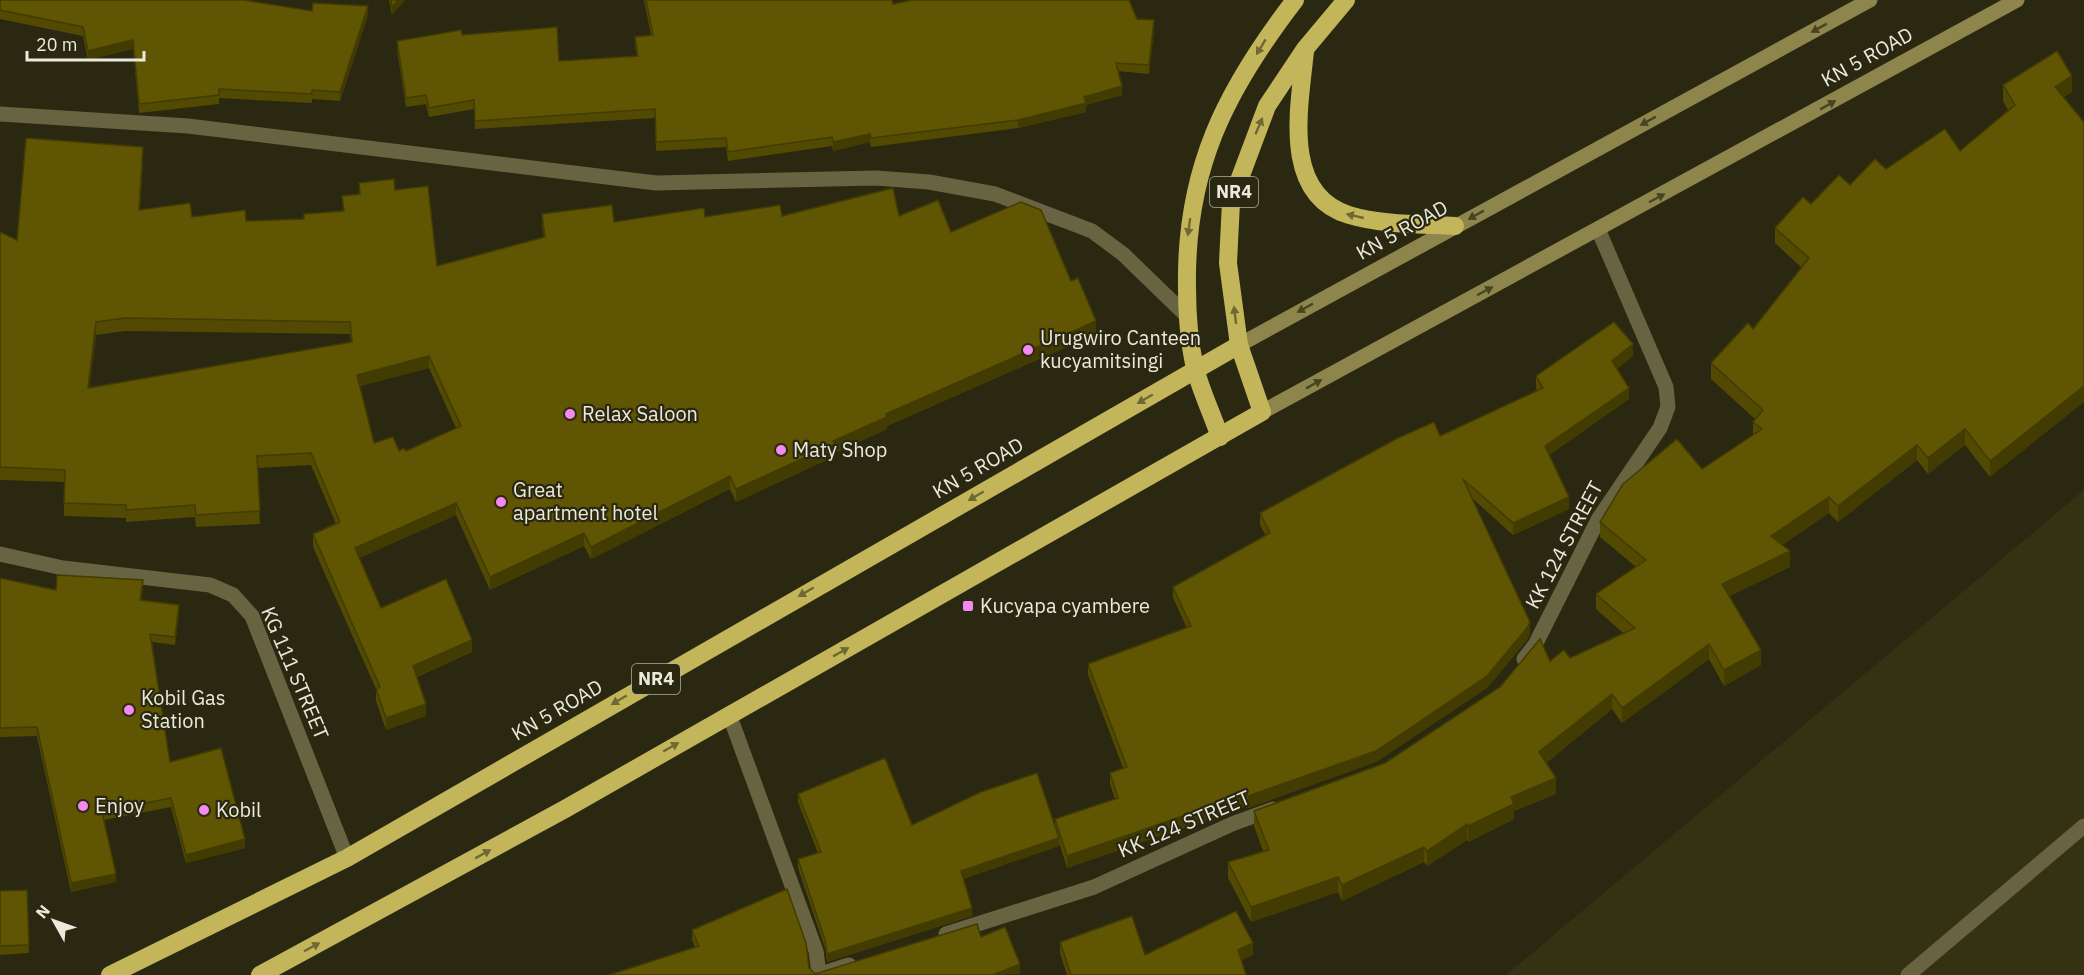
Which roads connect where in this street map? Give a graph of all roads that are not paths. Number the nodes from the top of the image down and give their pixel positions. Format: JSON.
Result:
{"nodes":[{"id":1,"x":1295,"y":0,"type":"edge"},
{"id":2,"x":1346,"y":0,"type":"edge"},
{"id":3,"x":1870,"y":0,"type":"edge"},
{"id":4,"x":2017,"y":0,"type":"edge"},
{"id":5,"x":1305,"y":49,"type":"junction"},
{"id":6,"x":0,"y":114,"type":"edge"},
{"id":7,"x":1455,"y":226,"type":"junction"},
{"id":8,"x":1598,"y":229,"type":"junction"},
{"id":9,"x":1187,"y":316,"type":"junction"},
{"id":10,"x":1239,"y":345,"type":"junction"},
{"id":11,"x":1195,"y":369,"type":"junction"},
{"id":12,"x":1262,"y":412,"type":"junction"},
{"id":13,"x":1220,"y":437,"type":"junction"},
{"id":14,"x":0,"y":554,"type":"edge"},
{"id":15,"x":1515,"y":670,"type":"edge"},
{"id":16,"x":729,"y":714,"type":"junction"},
{"id":17,"x":1285,"y":805,"type":"edge"},
{"id":18,"x":2084,"y":826,"type":"edge"},
{"id":19,"x":347,"y":858,"type":"junction"},
{"id":20,"x":937,"y":937,"type":"edge"},
{"id":21,"x":869,"y":959,"type":"edge"},
{"id":22,"x":818,"y":974,"type":"edge"},
{"id":23,"x":110,"y":975,"type":"edge"},
{"id":24,"x":260,"y":975,"type":"edge"},
{"id":25,"x":1908,"y":975,"type":"edge"}],
"edges":[{"from":1,"to":9,"type":"highway","number":"NR4","one_way":true},
{"from":2,"to":5,"type":"highway","number":"NR4"},
{"from":3,"to":7,"type":"main road","name":"KN 5 ROAD","one_way":true},
{"from":8,"to":4,"type":"main road","name":"KN 5 ROAD","one_way":true},
{"from":7,"to":5,"type":"highway","one_way":true},
{"from":10,"to":5,"type":"highway","number":"NR4","one_way":true},
{"from":6,"to":9,"type":"street"},
{"from":7,"to":10,"type":"main road","name":"KN 5 ROAD","one_way":true},
{"from":12,"to":8,"type":"main road","name":"KN 5 ROAD","one_way":true},
{"from":8,"to":15,"type":"street","name":"KK 124 STREET"},
{"from":9,"to":11,"type":"highway","number":"NR4"},
{"from":10,"to":11,"type":"highway","name":"KN 5 ROAD","number":"NR4"},
{"from":10,"to":12,"type":"highway","number":"NR4"},
{"from":11,"to":13,"type":"highway","number":"NR4"},
{"from":11,"to":19,"type":"highway","name":"KN 5 ROAD","number":"NR4","one_way":true},
{"from":12,"to":13,"type":"highway","name":"KN 5 ROAD"},
{"from":16,"to":13,"type":"highway","name":"KN 5 ROAD","one_way":true},
{"from":14,"to":19,"type":"street","name":"KG 111 STREET"},
{"from":16,"to":22,"type":"street"},
{"from":24,"to":16,"type":"highway","name":"KN 5 ROAD","one_way":true},
{"from":17,"to":20,"type":"street","name":"KK 124 STREET"},
{"from":18,"to":25,"type":"street"},
{"from":19,"to":23,"type":"highway","name":"KN 5 ROAD","number":"NR4"},
{"from":21,"to":22,"type":"street"}]}
